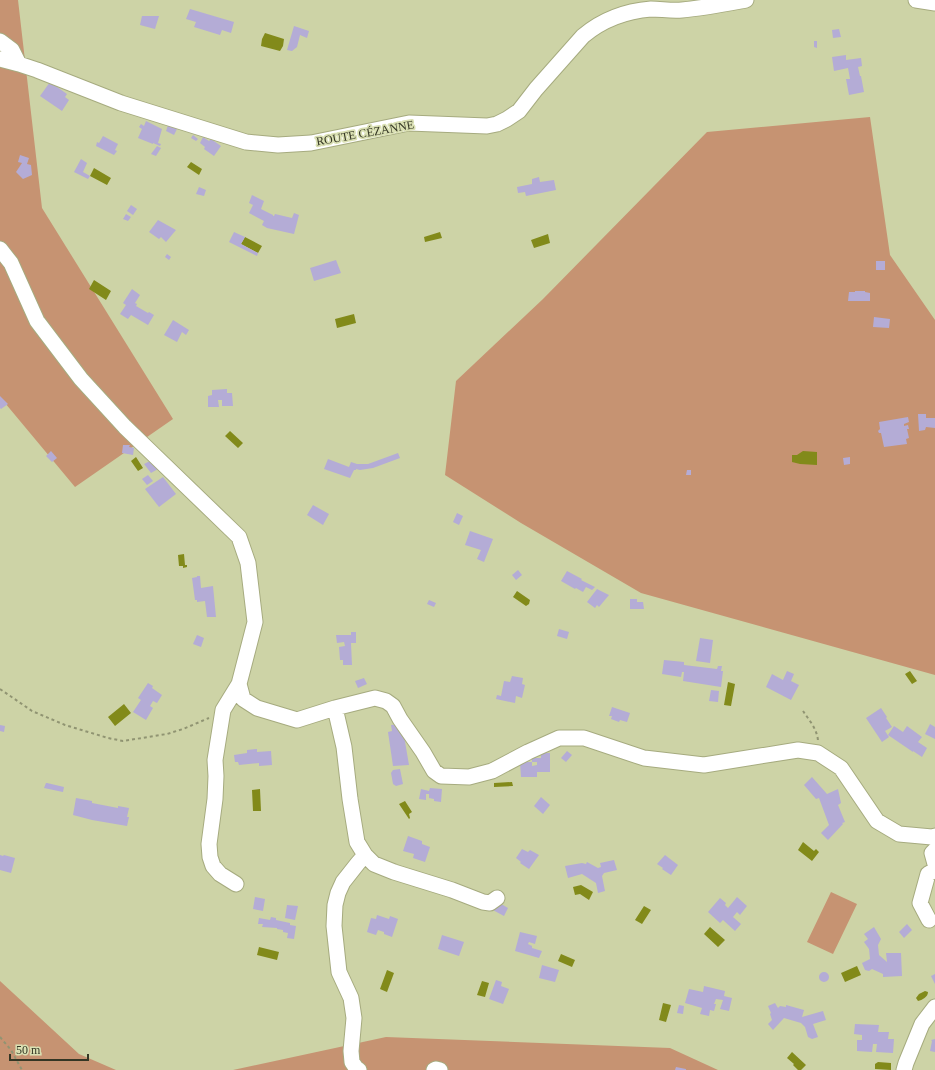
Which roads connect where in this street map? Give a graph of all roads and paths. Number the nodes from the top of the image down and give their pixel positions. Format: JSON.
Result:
{"nodes":[{"id":1,"x":746,"y":0,"type":"edge"},
{"id":2,"x":916,"y":0,"type":"edge"},
{"id":3,"x":935,"y":3,"type":"edge"},
{"id":4,"x":0,"y":41,"type":"edge"},
{"id":5,"x":0,"y":59,"type":"edge"},
{"id":6,"x":19,"y":64,"type":"junction"},
{"id":7,"x":0,"y":249,"type":"edge"},
{"id":8,"x":239,"y":684,"type":"junction"},
{"id":9,"x":0,"y":689,"type":"edge"},
{"id":10,"x":335,"y":708,"type":"junction"},
{"id":11,"x":223,"y":710,"type":"junction"},
{"id":12,"x":804,"y":711,"type":"dead end"},
{"id":13,"x":818,"y":753,"type":"junction"},
{"id":14,"x":934,"y":843,"type":"edge"},
{"id":15,"x":365,"y":855,"type":"junction"},
{"id":16,"x":935,"y":864,"type":"edge"},
{"id":17,"x":935,"y":870,"type":"edge"},
{"id":18,"x":236,"y":884,"type":"dead end"},
{"id":19,"x":497,"y":898,"type":"dead end"},
{"id":20,"x":929,"y":920,"type":"dead end"},
{"id":21,"x":935,"y":1007,"type":"edge"},
{"id":22,"x":0,"y":1037,"type":"edge"},
{"id":23,"x":22,"y":1070,"type":"edge"},
{"id":24,"x":359,"y":1070,"type":"edge"},
{"id":25,"x":434,"y":1070,"type":"edge"},
{"id":26,"x":440,"y":1070,"type":"edge"},
{"id":27,"x":904,"y":1070,"type":"edge"}],
"edges":[{"from":1,"to":6,"type":"street","name":"ROUTE CÉZANNE"},
{"from":2,"to":3,"type":"street"},
{"from":4,"to":6,"type":"street"},
{"from":5,"to":6,"type":"street","name":"ROUTE CÉZANNE"},
{"from":7,"to":8,"type":"street"},
{"from":8,"to":10,"type":"street"},
{"from":8,"to":11,"type":"street"},
{"from":9,"to":11,"type":"path"},
{"from":10,"to":13,"type":"street"},
{"from":10,"to":15,"type":"street"},
{"from":11,"to":18,"type":"street"},
{"from":12,"to":13,"type":"path"},
{"from":13,"to":14,"type":"street"},
{"from":14,"to":16,"type":"street"},
{"from":15,"to":19,"type":"street"},
{"from":15,"to":24,"type":"street"},
{"from":17,"to":20,"type":"street"},
{"from":21,"to":27,"type":"street"},
{"from":22,"to":23,"type":"path"},
{"from":25,"to":26,"type":"street"}]}
